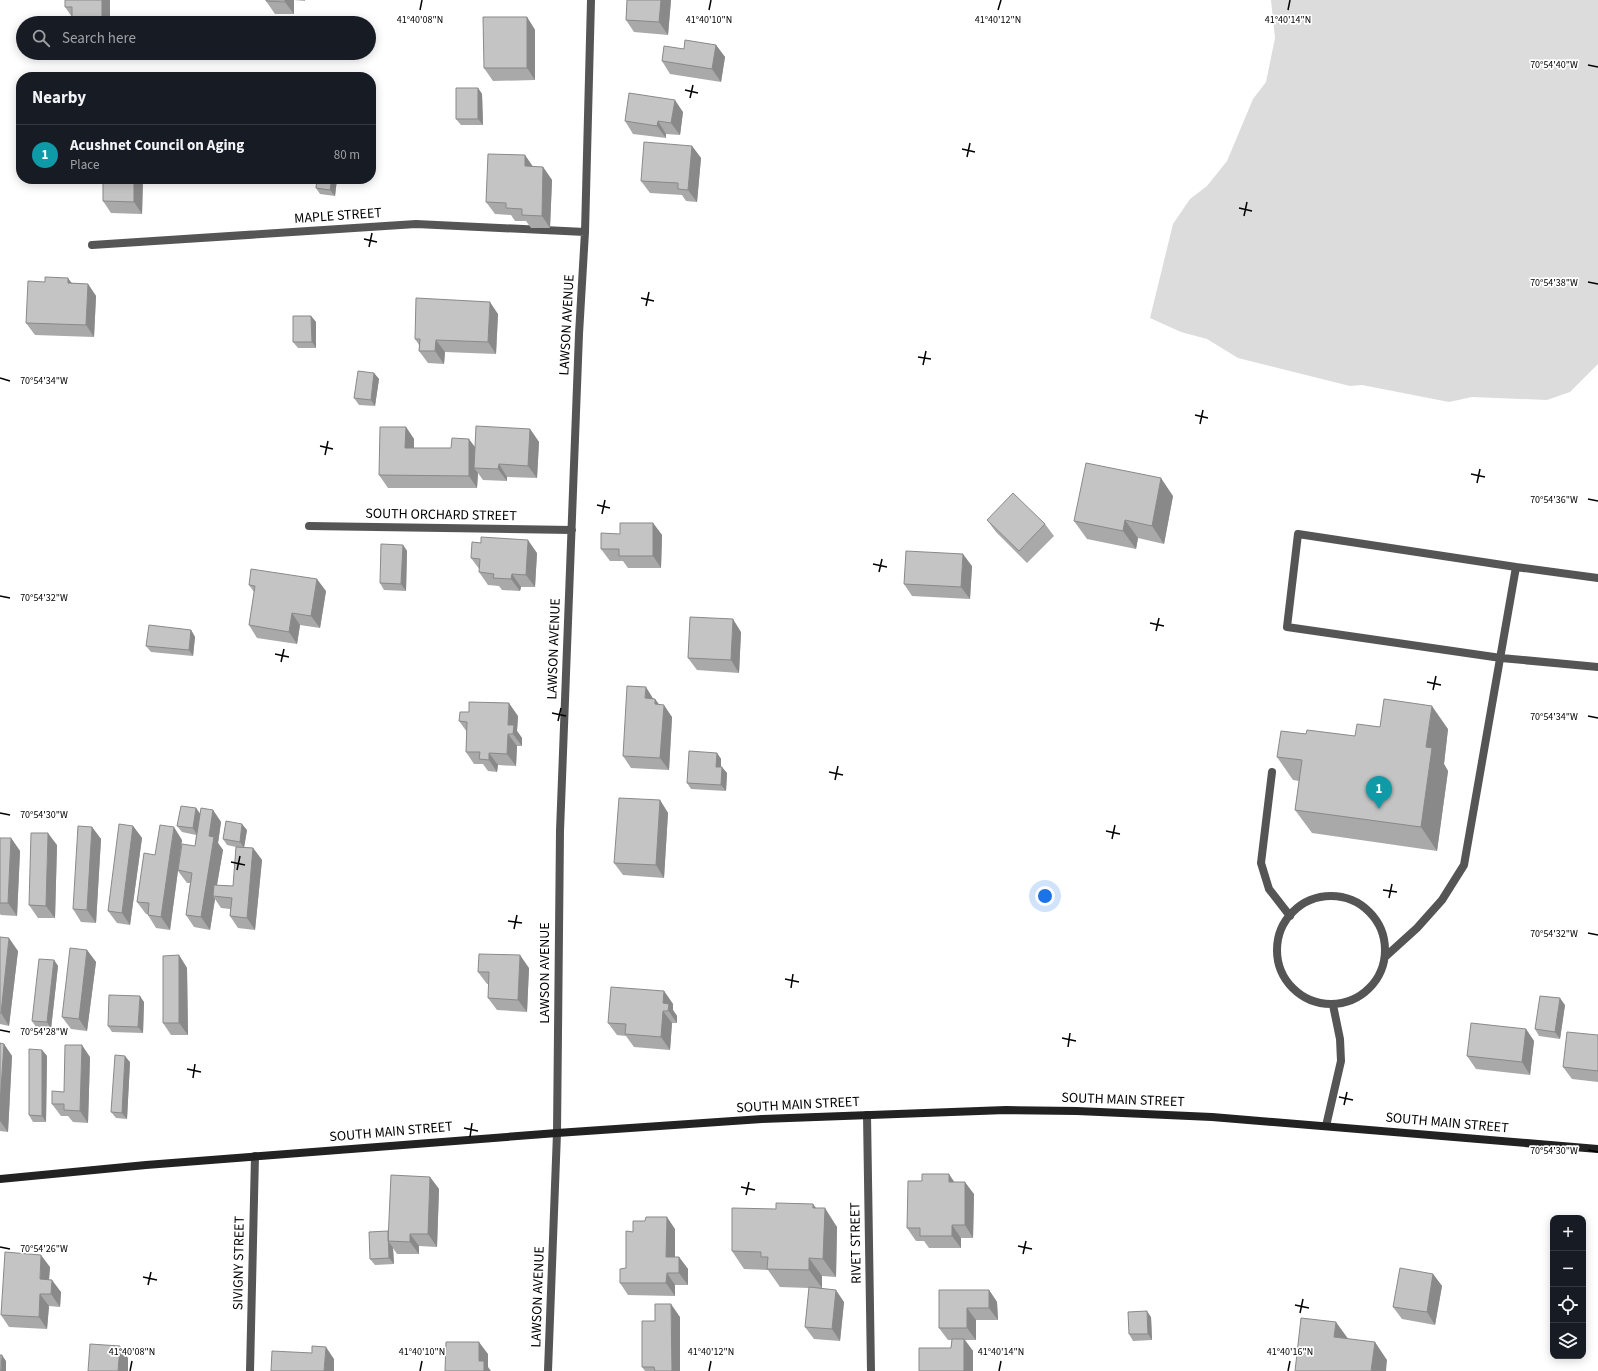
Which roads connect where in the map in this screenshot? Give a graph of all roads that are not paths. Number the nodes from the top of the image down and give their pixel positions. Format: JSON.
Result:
{"nodes":[{"id":1,"x":591,"y":0,"type":"edge"},
{"id":2,"x":585,"y":232,"type":"junction"},
{"id":3,"x":92,"y":245,"type":"dead end"},
{"id":4,"x":309,"y":526,"type":"dead end"},
{"id":5,"x":572,"y":530,"type":"junction"},
{"id":6,"x":1516,"y":567,"type":"junction"},
{"id":7,"x":1598,"y":578,"type":"edge"},
{"id":8,"x":1500,"y":658,"type":"junction"},
{"id":9,"x":1598,"y":667,"type":"edge"},
{"id":10,"x":1272,"y":772,"type":"dead end"},
{"id":11,"x":1290,"y":916,"type":"junction"},
{"id":12,"x":1385,"y":957,"type":"junction"},
{"id":13,"x":1332,"y":1004,"type":"junction"},
{"id":14,"x":867,"y":1115,"type":"junction"},
{"id":15,"x":1326,"y":1126,"type":"junction"},
{"id":16,"x":557,"y":1133,"type":"junction"},
{"id":17,"x":1598,"y":1149,"type":"edge"},
{"id":18,"x":255,"y":1156,"type":"junction"},
{"id":19,"x":0,"y":1179,"type":"edge"},
{"id":20,"x":250,"y":1371,"type":"edge"},
{"id":21,"x":548,"y":1371,"type":"edge"},
{"id":22,"x":871,"y":1371,"type":"edge"}],
"edges":[{"from":1,"to":2,"type":"street","name":"LAWSON AVENUE"},
{"from":2,"to":3,"type":"street","name":"MAPLE STREET"},
{"from":2,"to":5,"type":"street","name":"LAWSON AVENUE"},
{"from":4,"to":5,"type":"street","name":"SOUTH ORCHARD STREET"},
{"from":5,"to":16,"type":"street","name":"LAWSON AVENUE"},
{"from":6,"to":7,"type":"street"},
{"from":6,"to":8,"type":"street"},
{"from":6,"to":8,"type":"street"},
{"from":8,"to":9,"type":"street"},
{"from":8,"to":12,"type":"street"},
{"from":10,"to":11,"type":"street"},
{"from":11,"to":12,"type":"street"},
{"from":11,"to":13,"type":"street"},
{"from":12,"to":13,"type":"street"},
{"from":13,"to":15,"type":"street"},
{"from":14,"to":15,"type":"main road","name":"SOUTH MAIN STREET"},
{"from":14,"to":16,"type":"main road","name":"SOUTH MAIN STREET"},
{"from":14,"to":22,"type":"street","name":"RIVET STREET"},
{"from":15,"to":17,"type":"main road","name":"SOUTH MAIN STREET"},
{"from":16,"to":18,"type":"main road","name":"SOUTH MAIN STREET"},
{"from":16,"to":21,"type":"street","name":"LAWSON AVENUE"},
{"from":18,"to":19,"type":"main road","name":"SOUTH MAIN STREET"},
{"from":18,"to":20,"type":"street","name":"SIVIGNY STREET"}]}
